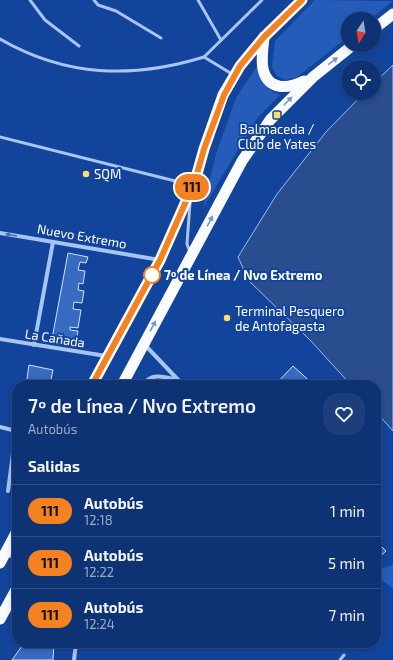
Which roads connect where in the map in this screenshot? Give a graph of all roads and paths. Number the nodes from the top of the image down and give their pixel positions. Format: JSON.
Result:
{"nodes":[{"id":1,"x":30,"y":0,"type":"edge"},
{"id":2,"x":94,"y":0,"type":"edge"},
{"id":3,"x":198,"y":0,"type":"edge"},
{"id":4,"x":262,"y":0,"type":"edge"},
{"id":5,"x":302,"y":0,"type":"edge"},
{"id":6,"x":393,"y":14,"type":"edge"},
{"id":7,"x":381,"y":23,"type":"edge"},
{"id":8,"x":264,"y":37,"type":"junction"},
{"id":9,"x":161,"y":38,"type":"dead end"},
{"id":10,"x":0,"y":39,"type":"edge"},
{"id":11,"x":221,"y":40,"type":"junction"},
{"id":12,"x":79,"y":46,"type":"dead end"},
{"id":13,"x":344,"y":52,"type":"edge"},
{"id":14,"x":204,"y":57,"type":"junction"},
{"id":15,"x":235,"y":76,"type":"junction"},
{"id":16,"x":313,"y":76,"type":"junction"},
{"id":17,"x":0,"y":137,"type":"edge"},
{"id":18,"x":193,"y":185,"type":"junction"},
{"id":19,"x":0,"y":233,"type":"edge"},
{"id":20,"x":53,"y":242,"type":"junction"},
{"id":21,"x":192,"y":256,"type":"junction"},
{"id":22,"x":160,"y":260,"type":"junction"},
{"id":23,"x":0,"y":339,"type":"edge"},
{"id":24,"x":144,"y":343,"type":"junction"},
{"id":25,"x":34,"y":345,"type":"junction"},
{"id":26,"x":107,"y":356,"type":"junction"},
{"id":27,"x":95,"y":380,"type":"edge"},
{"id":28,"x":125,"y":380,"type":"edge"},
{"id":29,"x":146,"y":380,"type":"edge"},
{"id":30,"x":178,"y":380,"type":"joint"},
{"id":31,"x":0,"y":427,"type":"edge"},
{"id":32,"x":12,"y":430,"type":"edge"},
{"id":33,"x":12,"y":461,"type":"edge"},
{"id":34,"x":8,"y":491,"type":"dead end"},
{"id":35,"x":12,"y":540,"type":"edge"},
{"id":36,"x":2,"y":557,"type":"edge"},
{"id":37,"x":12,"y":597,"type":"edge"},
{"id":38,"x":0,"y":619,"type":"edge"},
{"id":39,"x":75,"y":648,"type":"edge"},
{"id":40,"x":344,"y":655,"type":"dead end"},
{"id":41,"x":74,"y":660,"type":"edge"},
{"id":42,"x":340,"y":660,"type":"edge"}],
"edges":[{"from":1,"to":12,"type":"lane"},
{"from":2,"to":9,"type":"lane"},
{"from":3,"to":11,"type":"lane"},
{"from":4,"to":11,"type":"lane"},
{"from":5,"to":8,"type":"highway"},
{"from":6,"to":7,"type":"highway"},
{"from":8,"to":15,"type":"highway"},
{"from":8,"to":16,"type":"highway"},
{"from":10,"to":14,"type":"lane"},
{"from":11,"to":14,"type":"lane"},
{"from":16,"to":13,"type":"highway","one_way":true},
{"from":14,"to":15,"type":"lane"},
{"from":15,"to":18,"type":"highway"},
{"from":21,"to":16,"type":"highway","one_way":true},
{"from":17,"to":18,"type":"lane"},
{"from":18,"to":21,"type":"lane"},
{"from":18,"to":22,"type":"highway"},
{"from":20,"to":19,"type":"street","name":"Nuevo Extremo","one_way":true},
{"from":20,"to":22,"type":"street","name":"Nuevo Extremo"},
{"from":20,"to":25,"type":"street"},
{"from":24,"to":21,"type":"highway","one_way":true},
{"from":22,"to":26,"type":"highway"},
{"from":23,"to":25,"type":"street","name":"La Cañada"},
{"from":24,"to":28,"type":"highway"},
{"from":24,"to":30,"type":"street"},
{"from":25,"to":26,"type":"street","name":"La Cañada"},
{"from":26,"to":27,"type":"highway"},
{"from":29,"to":30,"type":"street"},
{"from":31,"to":32,"type":"street"},
{"from":33,"to":34,"type":"street"},
{"from":35,"to":36,"type":"highway"},
{"from":37,"to":38,"type":"highway"},
{"from":39,"to":41,"type":"street"},
{"from":40,"to":42,"type":"lane"}]}
